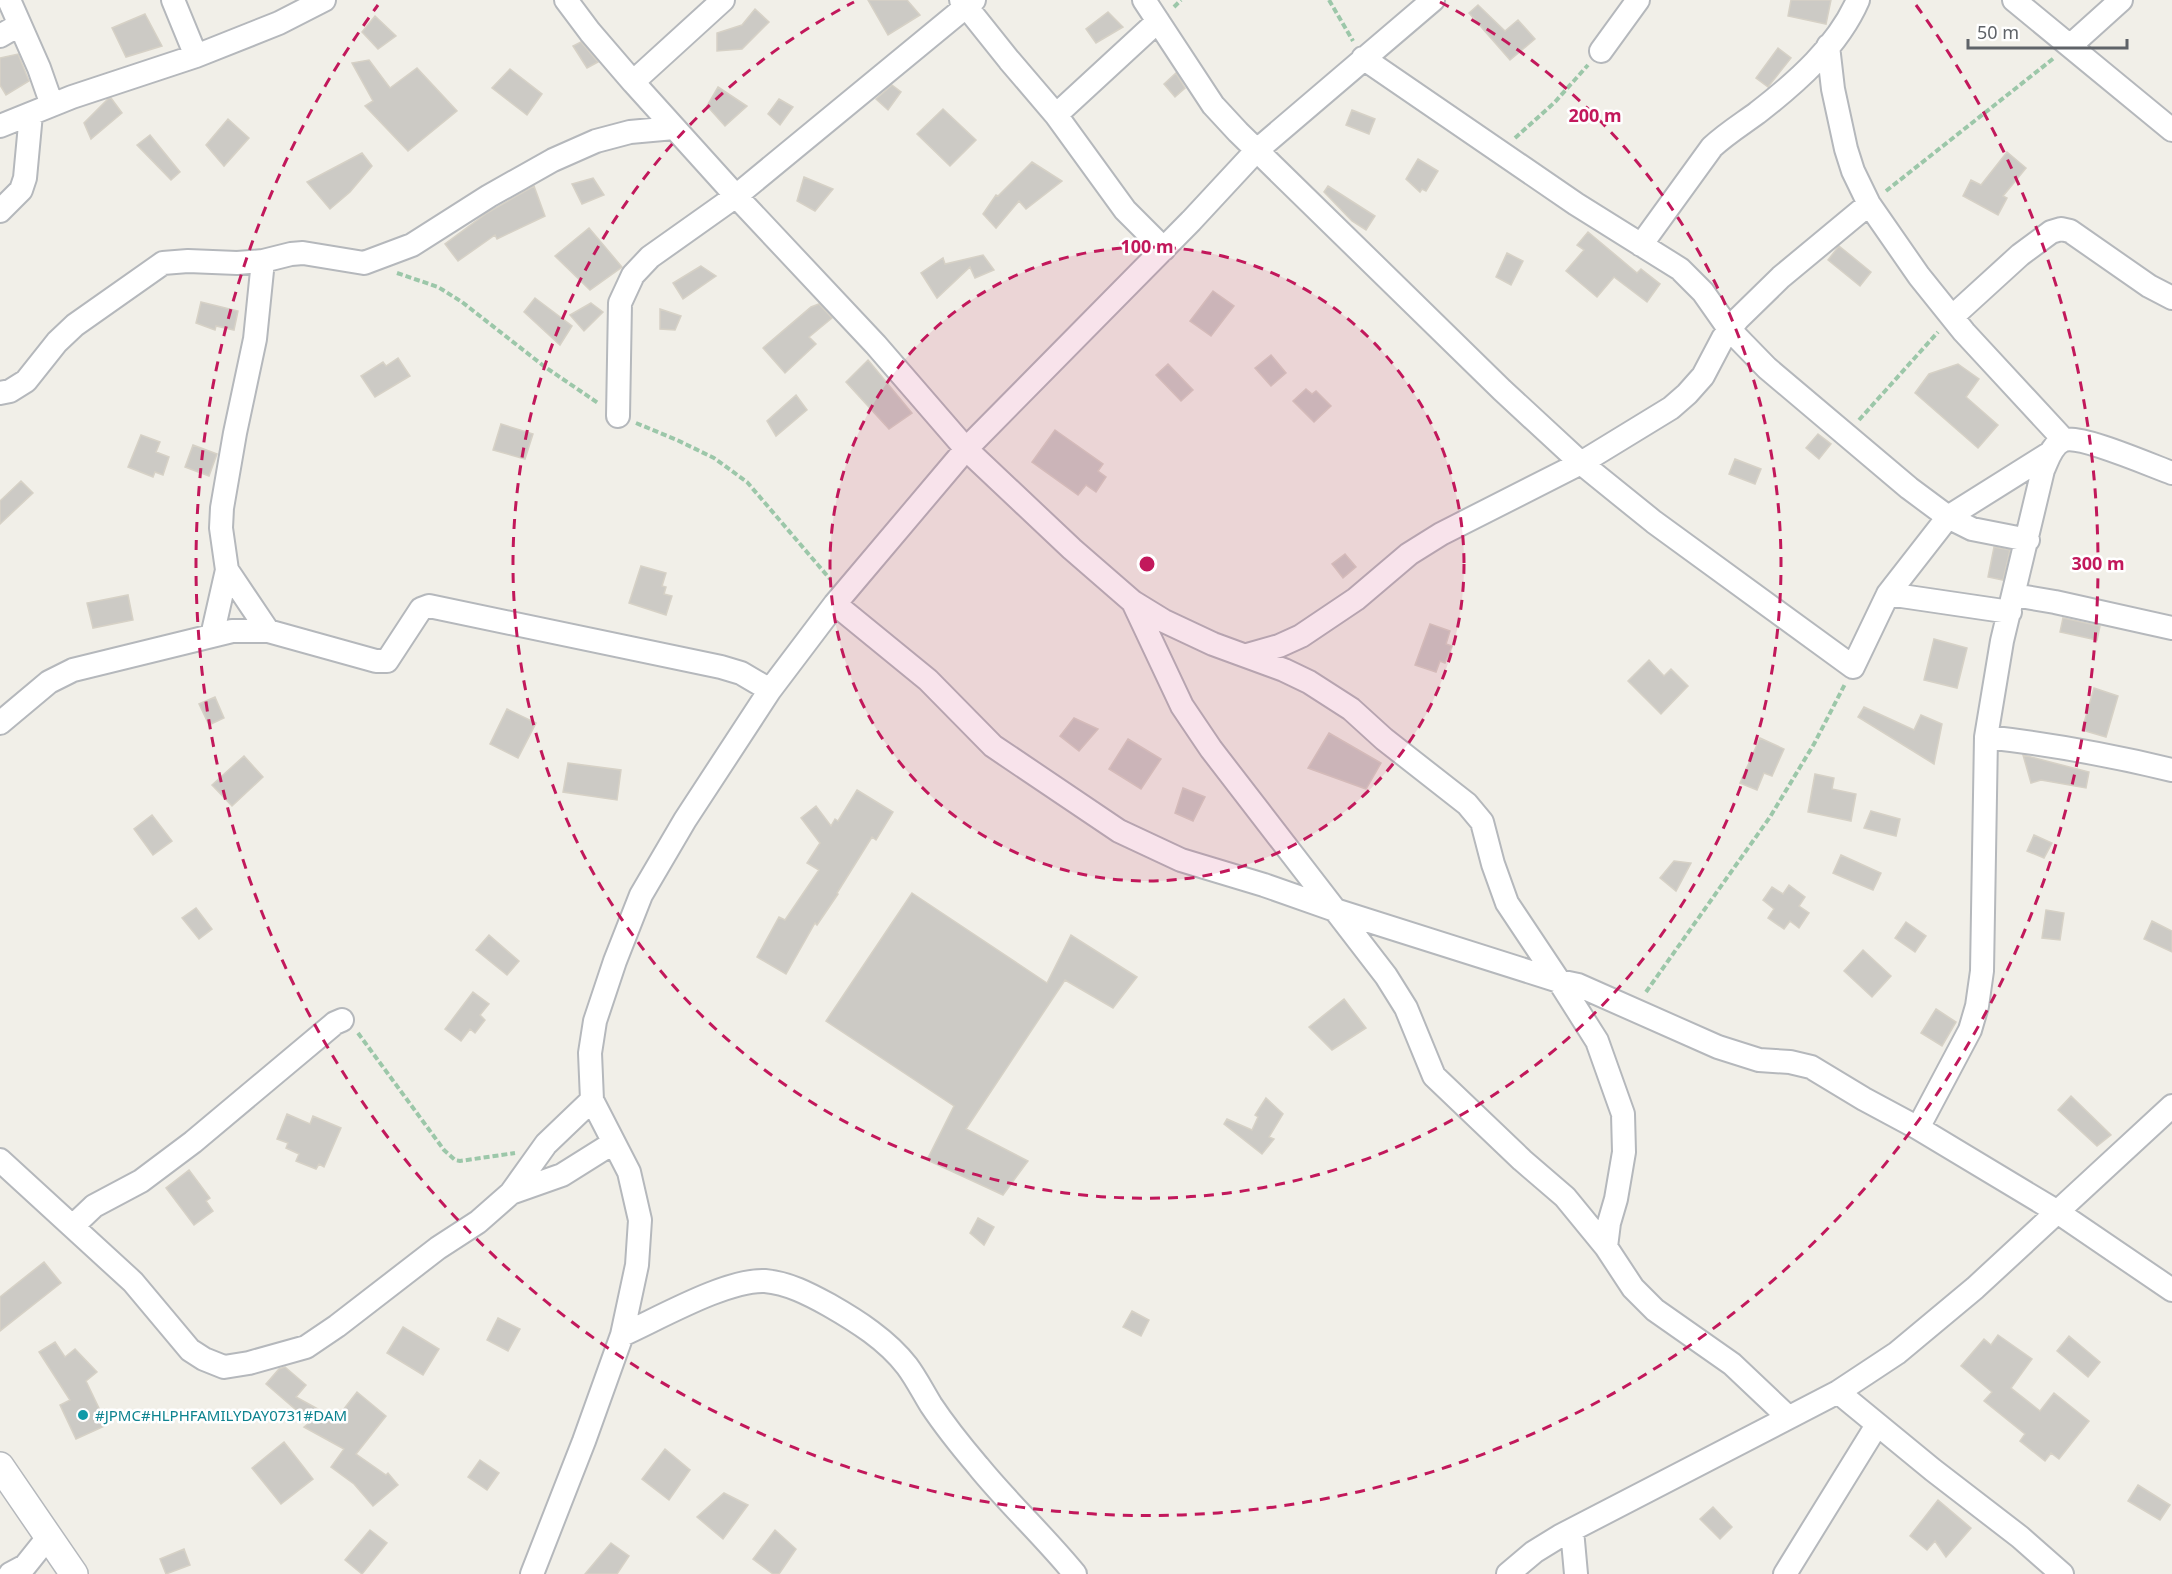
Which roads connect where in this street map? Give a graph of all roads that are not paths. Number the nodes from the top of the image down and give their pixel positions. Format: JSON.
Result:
{"nodes":[{"id":1,"x":9,"y":0,"type":"edge"},
{"id":2,"x":173,"y":0,"type":"edge"},
{"id":3,"x":324,"y":0,"type":"edge"},
{"id":4,"x":566,"y":0,"type":"edge"},
{"id":5,"x":723,"y":0,"type":"edge"},
{"id":6,"x":1144,"y":0,"type":"edge"},
{"id":7,"x":1432,"y":0,"type":"edge"},
{"id":8,"x":1638,"y":0,"type":"edge"},
{"id":9,"x":1858,"y":0,"type":"edge"},
{"id":10,"x":2014,"y":0,"type":"edge"},
{"id":11,"x":2121,"y":0,"type":"edge"},
{"id":12,"x":967,"y":2,"type":"edge"},
{"id":13,"x":1158,"y":21,"type":"junction"},
{"id":14,"x":10,"y":30,"type":"edge"},
{"id":15,"x":1828,"y":46,"type":"junction"},
{"id":16,"x":2070,"y":46,"type":"junction"},
{"id":17,"x":1601,"y":51,"type":"road end"},
{"id":18,"x":196,"y":56,"type":"junction"},
{"id":19,"x":1363,"y":58,"type":"junction"},
{"id":20,"x":633,"y":82,"type":"junction"},
{"id":21,"x":41,"y":110,"type":"junction"},
{"id":22,"x":1056,"y":115,"type":"junction"},
{"id":23,"x":0,"y":126,"type":"edge"},
{"id":24,"x":674,"y":128,"type":"junction"},
{"id":25,"x":2172,"y":130,"type":"edge"},
{"id":26,"x":1256,"y":151,"type":"junction"},
{"id":27,"x":735,"y":196,"type":"junction"},
{"id":28,"x":1869,"y":204,"type":"junction"},
{"id":29,"x":0,"y":211,"type":"edge"},
{"id":30,"x":1641,"y":245,"type":"junction"},
{"id":31,"x":1164,"y":249,"type":"junction"},
{"id":32,"x":263,"y":261,"type":"junction"},
{"id":33,"x":2172,"y":297,"type":"edge"},
{"id":34,"x":1952,"y":317,"type":"junction"},
{"id":35,"x":1729,"y":329,"type":"junction"},
{"id":36,"x":0,"y":393,"type":"edge"},
{"id":37,"x":618,"y":416,"type":"road end"},
{"id":38,"x":2057,"y":447,"type":"junction"},
{"id":39,"x":966,"y":449,"type":"junction"},
{"id":40,"x":1581,"y":463,"type":"junction"},
{"id":41,"x":2172,"y":473,"type":"edge"},
{"id":42,"x":1948,"y":517,"type":"junction"},
{"id":43,"x":2028,"y":540,"type":"junction"},
{"id":44,"x":227,"y":570,"type":"junction"},
{"id":45,"x":1888,"y":594,"type":"junction"},
{"id":46,"x":839,"y":599,"type":"junction"},
{"id":47,"x":1132,"y":602,"type":"junction"},
{"id":48,"x":2012,"y":603,"type":"junction"},
{"id":49,"x":2172,"y":628,"type":"edge"},
{"id":50,"x":268,"y":631,"type":"junction"},
{"id":51,"x":212,"y":636,"type":"junction"},
{"id":52,"x":1247,"y":655,"type":"junction"},
{"id":53,"x":770,"y":690,"type":"junction"},
{"id":54,"x":0,"y":723,"type":"edge"},
{"id":55,"x":1986,"y":737,"type":"junction"},
{"id":56,"x":2172,"y":770,"type":"edge"},
{"id":57,"x":1338,"y":911,"type":"junction"},
{"id":58,"x":1559,"y":981,"type":"junction"},
{"id":59,"x":342,"y":1020,"type":"road end"},
{"id":60,"x":592,"y":1100,"type":"junction"},
{"id":61,"x":2172,"y":1106,"type":"edge"},
{"id":62,"x":1918,"y":1128,"type":"junction"},
{"id":63,"x":614,"y":1143,"type":"junction"},
{"id":64,"x":0,"y":1160,"type":"edge"},
{"id":65,"x":512,"y":1193,"type":"junction"},
{"id":66,"x":2056,"y":1211,"type":"junction"},
{"id":67,"x":74,"y":1225,"type":"junction"},
{"id":68,"x":1606,"y":1246,"type":"junction"},
{"id":69,"x":2172,"y":1290,"type":"edge"},
{"id":70,"x":622,"y":1335,"type":"junction"},
{"id":71,"x":1838,"y":1392,"type":"junction"},
{"id":72,"x":1788,"y":1417,"type":"junction"},
{"id":73,"x":1877,"y":1425,"type":"junction"},
{"id":74,"x":0,"y":1466,"type":"edge"},
{"id":75,"x":1572,"y":1530,"type":"junction"},
{"id":76,"x":49,"y":1536,"type":"junction"},
{"id":77,"x":1796,"y":1571,"type":"edge"},
{"id":78,"x":10,"y":1574,"type":"edge"},
{"id":79,"x":74,"y":1574,"type":"edge"},
{"id":80,"x":532,"y":1574,"type":"edge"},
{"id":81,"x":1075,"y":1574,"type":"edge"},
{"id":82,"x":1508,"y":1574,"type":"edge"},
{"id":83,"x":1576,"y":1574,"type":"edge"},
{"id":84,"x":2062,"y":1574,"type":"edge"}],
"edges":[{"from":1,"to":14,"type":"street"},
{"from":2,"to":18,"type":"street"},
{"from":3,"to":18,"type":"street"},
{"from":4,"to":20,"type":"street"},
{"from":5,"to":20,"type":"street"},
{"from":6,"to":13,"type":"street"},
{"from":7,"to":19,"type":"street"},
{"from":8,"to":17,"type":"street"},
{"from":9,"to":15,"type":"street"},
{"from":10,"to":16,"type":"street"},
{"from":11,"to":16,"type":"street"},
{"from":12,"to":22,"type":"street"},
{"from":12,"to":27,"type":"street"},
{"from":13,"to":22,"type":"street"},
{"from":13,"to":26,"type":"street"},
{"from":14,"to":21,"type":"street"},
{"from":15,"to":28,"type":"street"},
{"from":15,"to":30,"type":"street"},
{"from":16,"to":25,"type":"street"},
{"from":18,"to":21,"type":"street"},
{"from":19,"to":26,"type":"street"},
{"from":19,"to":30,"type":"street"},
{"from":20,"to":24,"type":"street"},
{"from":21,"to":23,"type":"street"},
{"from":21,"to":29,"type":"street"},
{"from":22,"to":31,"type":"street"},
{"from":24,"to":27,"type":"street"},
{"from":24,"to":32,"type":"street"},
{"from":26,"to":31,"type":"street"},
{"from":26,"to":40,"type":"street"},
{"from":27,"to":37,"type":"street"},
{"from":27,"to":39,"type":"street"},
{"from":28,"to":34,"type":"street"},
{"from":28,"to":35,"type":"street"},
{"from":30,"to":35,"type":"street"},
{"from":31,"to":39,"type":"street"},
{"from":32,"to":36,"type":"street"},
{"from":32,"to":44,"type":"street"},
{"from":33,"to":34,"type":"street"},
{"from":34,"to":38,"type":"street"},
{"from":35,"to":40,"type":"street"},
{"from":35,"to":42,"type":"street"},
{"from":38,"to":41,"type":"street"},
{"from":38,"to":42,"type":"street"},
{"from":38,"to":43,"type":"street"},
{"from":39,"to":46,"type":"street"},
{"from":39,"to":47,"type":"street"},
{"from":40,"to":45,"type":"street"},
{"from":40,"to":52,"type":"street"},
{"from":42,"to":43,"type":"street"},
{"from":42,"to":45,"type":"street"},
{"from":43,"to":48,"type":"street"},
{"from":44,"to":50,"type":"street"},
{"from":44,"to":51,"type":"street"},
{"from":45,"to":48,"type":"street"},
{"from":46,"to":53,"type":"street"},
{"from":46,"to":57,"type":"street"},
{"from":47,"to":52,"type":"street"},
{"from":47,"to":57,"type":"street"},
{"from":48,"to":49,"type":"street"},
{"from":48,"to":55,"type":"street"},
{"from":50,"to":51,"type":"street"},
{"from":50,"to":53,"type":"street"},
{"from":51,"to":54,"type":"street"},
{"from":52,"to":58,"type":"street"},
{"from":53,"to":60,"type":"street"},
{"from":55,"to":56,"type":"street"},
{"from":55,"to":62,"type":"street"},
{"from":57,"to":58,"type":"street"},
{"from":57,"to":68,"type":"street"},
{"from":58,"to":62,"type":"street"},
{"from":58,"to":68,"type":"street"},
{"from":59,"to":67,"type":"street"},
{"from":60,"to":63,"type":"street"},
{"from":60,"to":65,"type":"street"},
{"from":61,"to":66,"type":"street"},
{"from":62,"to":66,"type":"street"},
{"from":63,"to":65,"type":"street"},
{"from":63,"to":70,"type":"street"},
{"from":64,"to":67,"type":"street"},
{"from":65,"to":67,"type":"street"},
{"from":66,"to":69,"type":"street"},
{"from":66,"to":71,"type":"street"},
{"from":68,"to":72,"type":"street"},
{"from":70,"to":80,"type":"street"},
{"from":70,"to":81,"type":"street"},
{"from":71,"to":72,"type":"street"},
{"from":71,"to":73,"type":"street"},
{"from":72,"to":75,"type":"street"},
{"from":73,"to":77,"type":"street"},
{"from":73,"to":84,"type":"street"},
{"from":74,"to":76,"type":"street"},
{"from":75,"to":82,"type":"street"},
{"from":75,"to":83,"type":"street"},
{"from":76,"to":78,"type":"street"},
{"from":76,"to":79,"type":"street"}]}
